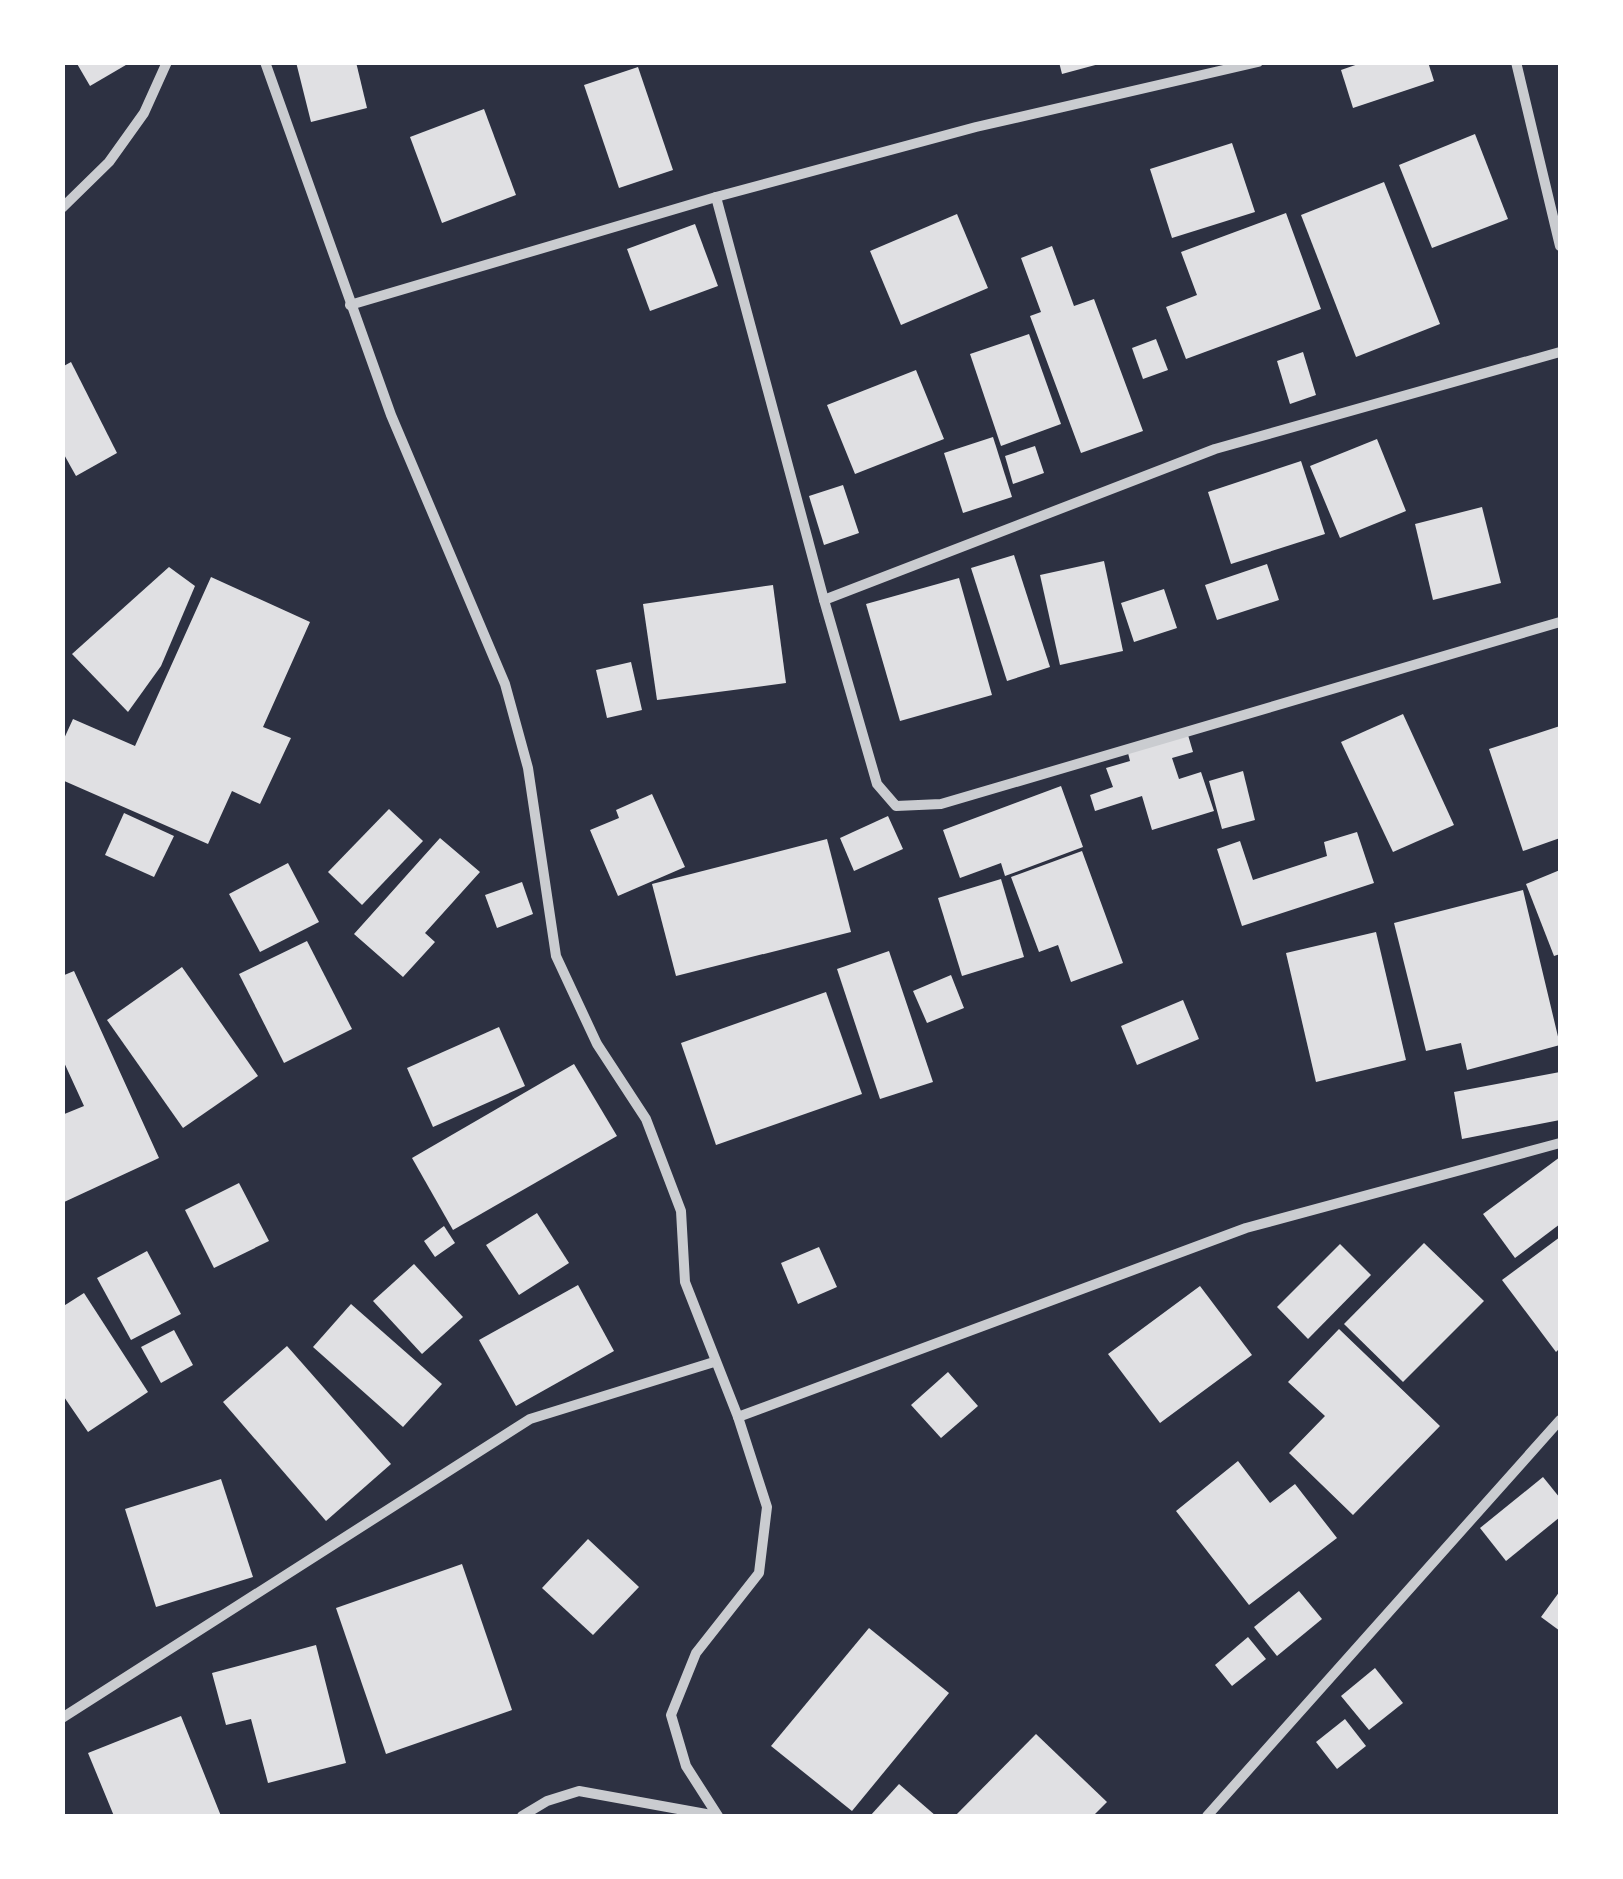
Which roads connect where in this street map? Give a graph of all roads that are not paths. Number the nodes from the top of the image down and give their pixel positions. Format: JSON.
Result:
{"nodes":[{"id":1,"x":167,"y":62,"type":"edge"},
{"id":2,"x":265,"y":62,"type":"edge"},
{"id":3,"x":1258,"y":62,"type":"edge"},
{"id":4,"x":1516,"y":62,"type":"edge"},
{"id":5,"x":716,"y":197,"type":"junction"},
{"id":6,"x":62,"y":208,"type":"edge"},
{"id":7,"x":1560,"y":246,"type":"edge"},
{"id":8,"x":350,"y":305,"type":"junction"},
{"id":9,"x":1560,"y":352,"type":"edge"},
{"id":10,"x":824,"y":600,"type":"junction"},
{"id":11,"x":1560,"y":622,"type":"edge"},
{"id":12,"x":1560,"y":1142,"type":"edge"},
{"id":13,"x":714,"y":1362,"type":"junction"},
{"id":14,"x":738,"y":1417,"type":"junction"},
{"id":15,"x":1560,"y":1420,"type":"edge"},
{"id":16,"x":62,"y":1718,"type":"edge"},
{"id":17,"x":522,"y":1816,"type":"edge"},
{"id":18,"x":718,"y":1816,"type":"edge"},
{"id":19,"x":1207,"y":1816,"type":"edge"}],
"edges":[{"from":1,"to":6,"type":"street"},
{"from":2,"to":8,"type":"street"},
{"from":3,"to":5,"type":"street"},
{"from":4,"to":7,"type":"street"},
{"from":5,"to":8,"type":"street"},
{"from":5,"to":10,"type":"street"},
{"from":8,"to":13,"type":"street"},
{"from":9,"to":10,"type":"street"},
{"from":10,"to":11,"type":"street"},
{"from":12,"to":14,"type":"street"},
{"from":13,"to":14,"type":"street"},
{"from":13,"to":16,"type":"street"},
{"from":14,"to":18,"type":"street"},
{"from":15,"to":19,"type":"street"},
{"from":17,"to":18,"type":"street"}]}
